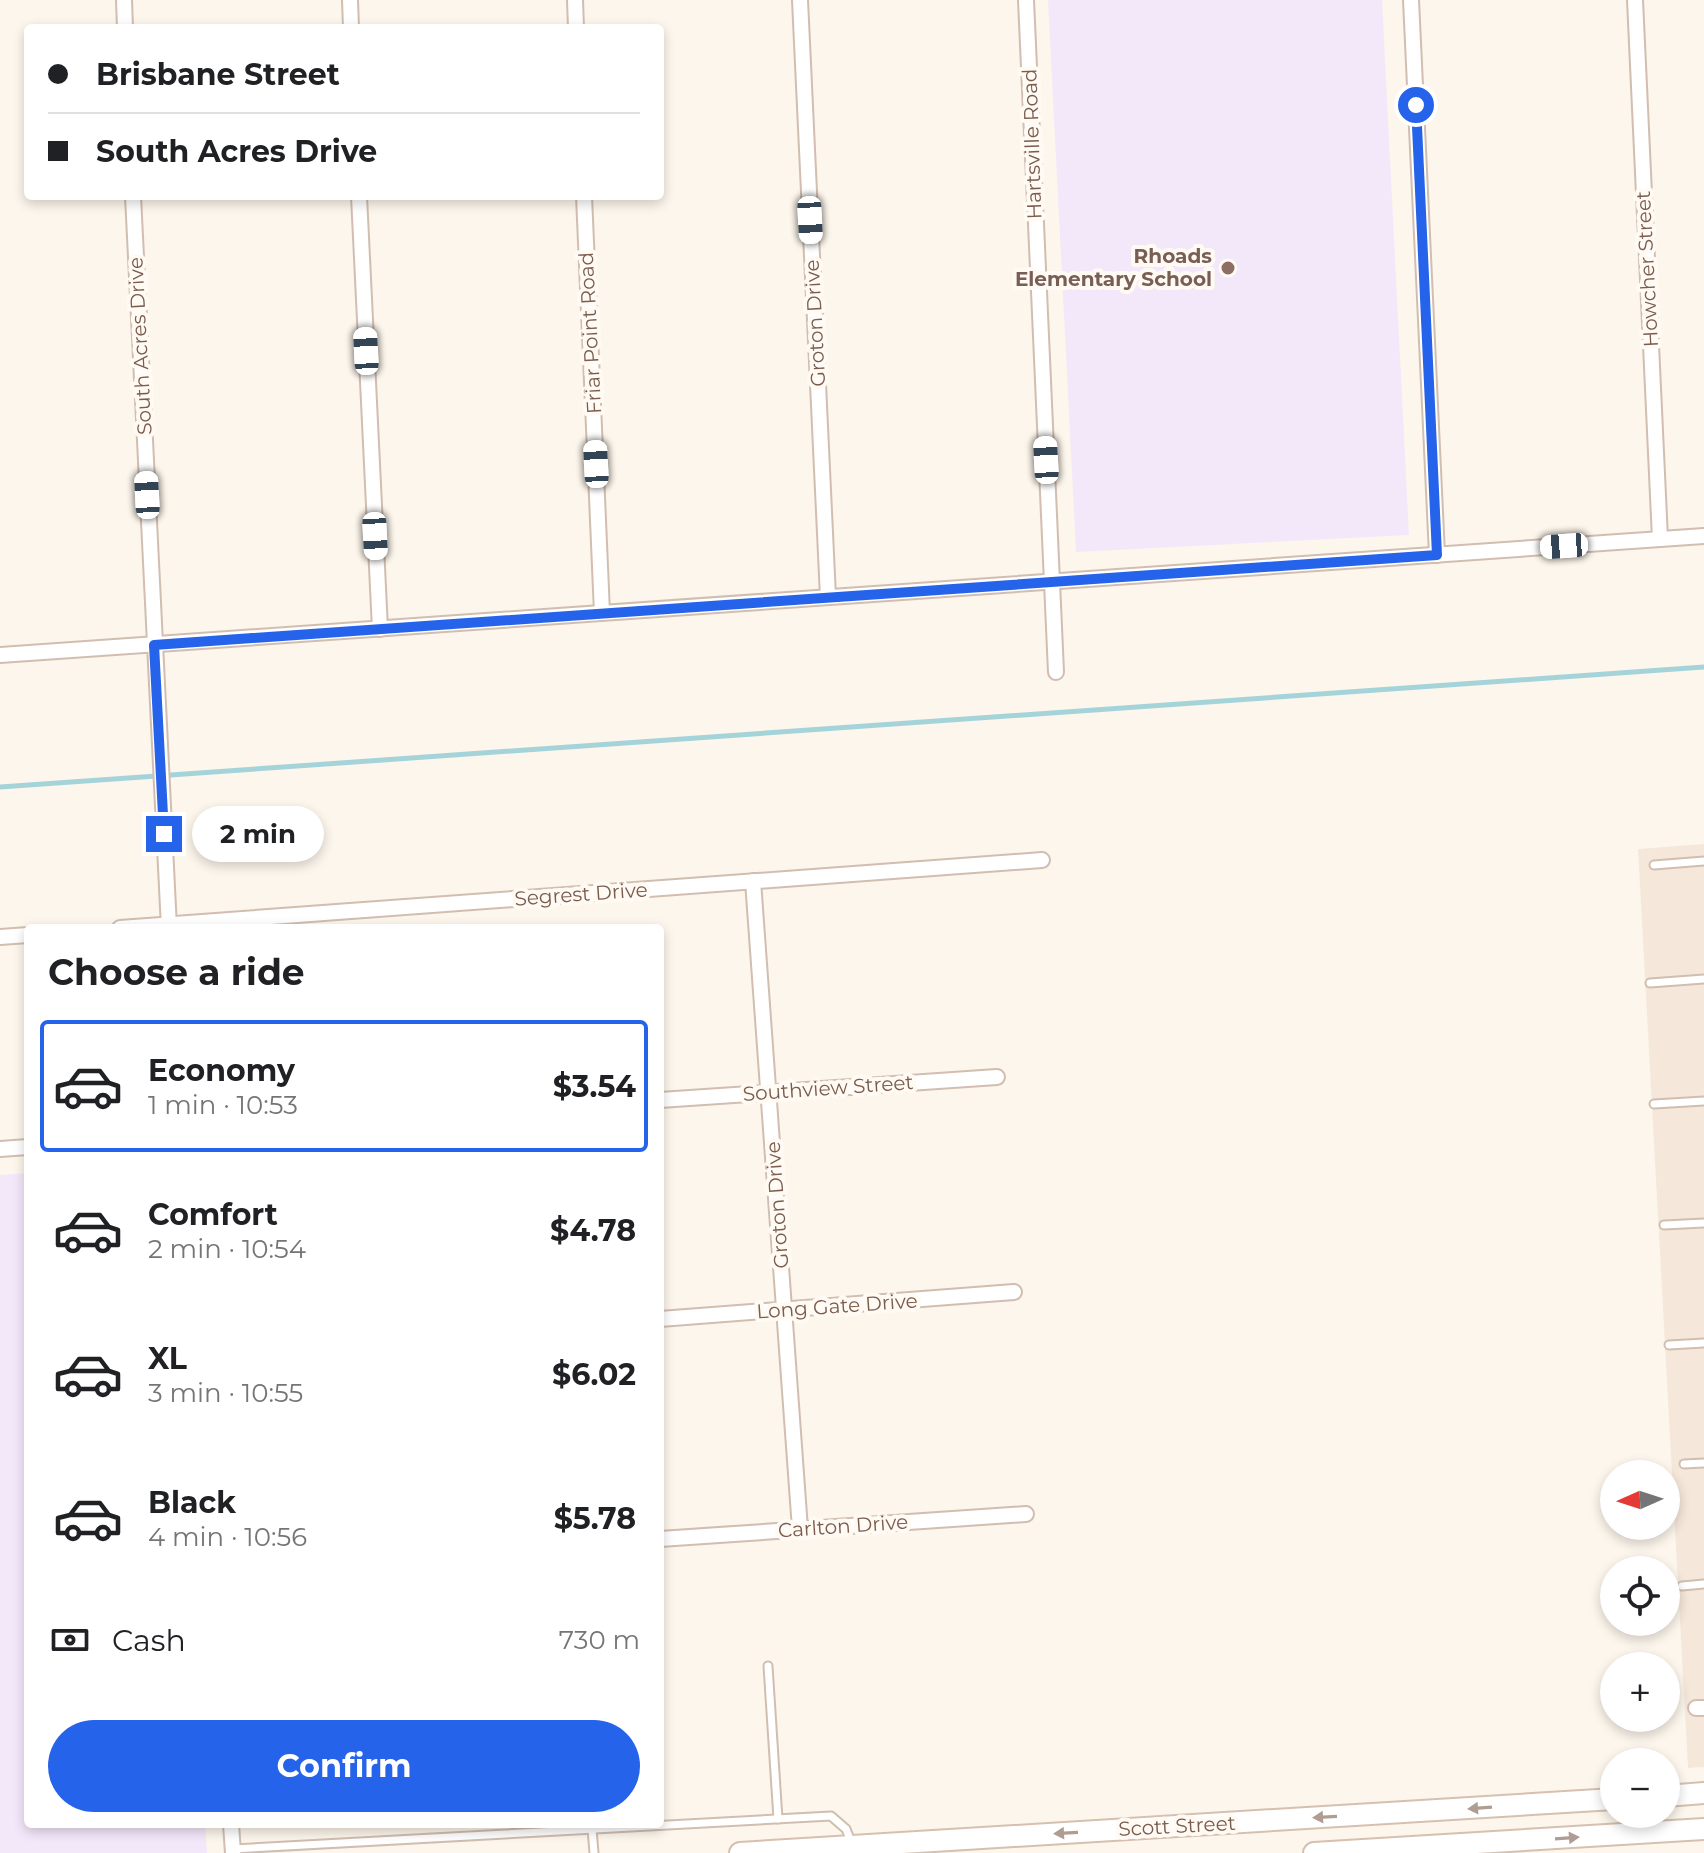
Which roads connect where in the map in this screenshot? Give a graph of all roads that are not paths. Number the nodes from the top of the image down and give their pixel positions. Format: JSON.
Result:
{"nodes":[{"id":1,"x":124,"y":0,"type":"edge"},
{"id":2,"x":350,"y":0,"type":"edge"},
{"id":3,"x":575,"y":0,"type":"edge"},
{"id":4,"x":800,"y":0,"type":"edge"},
{"id":5,"x":1026,"y":0,"type":"edge"},
{"id":6,"x":1411,"y":0,"type":"edge"},
{"id":7,"x":1635,"y":0,"type":"edge"},
{"id":8,"x":125,"y":24,"type":"edge"},
{"id":9,"x":351,"y":24,"type":"edge"},
{"id":10,"x":576,"y":24,"type":"edge"},
{"id":11,"x":133,"y":200,"type":"edge"},
{"id":12,"x":359,"y":200,"type":"edge"},
{"id":13,"x":584,"y":200,"type":"edge"},
{"id":14,"x":1704,"y":536,"type":"edge"},
{"id":15,"x":1660,"y":539,"type":"junction"},
{"id":16,"x":1437,"y":555,"type":"junction"},
{"id":17,"x":1052,"y":582,"type":"junction"},
{"id":18,"x":828,"y":597,"type":"junction"},
{"id":19,"x":602,"y":613,"type":"junction"},
{"id":20,"x":380,"y":629,"type":"junction"},
{"id":21,"x":154,"y":645,"type":"junction"},
{"id":22,"x":0,"y":655,"type":"edge"},
{"id":23,"x":1056,"y":672,"type":"dead end"},
{"id":24,"x":1042,"y":860,"type":"dead end"},
{"id":25,"x":1704,"y":861,"type":"edge"},
{"id":26,"x":1654,"y":865,"type":"dead end"},
{"id":27,"x":753,"y":881,"type":"junction"},
{"id":28,"x":169,"y":924,"type":"edge"},
{"id":29,"x":195,"y":924,"type":"edge"},
{"id":30,"x":24,"y":935,"type":"edge"},
{"id":31,"x":0,"y":937,"type":"edge"},
{"id":32,"x":1704,"y":979,"type":"edge"},
{"id":33,"x":1650,"y":983,"type":"dead end"},
{"id":34,"x":997,"y":1077,"type":"dead end"},
{"id":35,"x":770,"y":1092,"type":"junction"},
{"id":36,"x":664,"y":1100,"type":"edge"},
{"id":37,"x":1704,"y":1101,"type":"edge"},
{"id":38,"x":1654,"y":1104,"type":"dead end"},
{"id":39,"x":24,"y":1147,"type":"edge"},
{"id":40,"x":0,"y":1149,"type":"edge"},
{"id":41,"x":1704,"y":1223,"type":"edge"},
{"id":42,"x":1664,"y":1225,"type":"dead end"},
{"id":43,"x":1014,"y":1292,"type":"dead end"},
{"id":44,"x":785,"y":1310,"type":"junction"},
{"id":45,"x":664,"y":1319,"type":"edge"},
{"id":46,"x":1704,"y":1343,"type":"edge"},
{"id":47,"x":1669,"y":1345,"type":"dead end"},
{"id":48,"x":1704,"y":1463,"type":"edge"},
{"id":49,"x":1684,"y":1464,"type":"dead end"},
{"id":50,"x":1026,"y":1514,"type":"dead end"},
{"id":51,"x":800,"y":1529,"type":"junction"},
{"id":52,"x":664,"y":1539,"type":"edge"},
{"id":53,"x":1704,"y":1584,"type":"edge"},
{"id":54,"x":1682,"y":1586,"type":"dead end"},
{"id":55,"x":768,"y":1666,"type":"dead end"},
{"id":56,"x":1701,"y":1794,"type":"edge"},
{"id":57,"x":1680,"y":1795,"type":"edge"},
{"id":58,"x":1600,"y":1800,"type":"edge"},
{"id":59,"x":1403,"y":1812,"type":"junction"},
{"id":60,"x":778,"y":1819,"type":"junction"},
{"id":61,"x":664,"y":1825,"type":"edge"},
{"id":62,"x":231,"y":1828,"type":"edge"},
{"id":63,"x":611,"y":1828,"type":"edge"},
{"id":64,"x":592,"y":1829,"type":"junction"},
{"id":65,"x":1702,"y":1829,"type":"edge"},
{"id":66,"x":1405,"y":1848,"type":"junction"},
{"id":67,"x":853,"y":1849,"type":"edge"},
{"id":68,"x":233,"y":1851,"type":"edge"},
{"id":69,"x":594,"y":1853,"type":"edge"},
{"id":70,"x":740,"y":1853,"type":"edge"},
{"id":71,"x":1314,"y":1853,"type":"edge"}],
"edges":[{"from":1,"to":8,"type":"street"},
{"from":2,"to":9,"type":"street"},
{"from":3,"to":10,"type":"street"},
{"from":4,"to":18,"type":"street","name":"Groton Drive"},
{"from":5,"to":17,"type":"street","name":"Hartsville Road"},
{"from":6,"to":16,"type":"street"},
{"from":7,"to":15,"type":"street","name":"Howcher Street"},
{"from":11,"to":21,"type":"street","name":"South Acres Drive"},
{"from":12,"to":20,"type":"street"},
{"from":13,"to":19,"type":"street","name":"Friar Point Road"},
{"from":14,"to":15,"type":"street"},
{"from":15,"to":16,"type":"street"},
{"from":16,"to":17,"type":"street"},
{"from":17,"to":18,"type":"street"},
{"from":17,"to":23,"type":"street","name":"Hartsville Road"},
{"from":18,"to":19,"type":"street"},
{"from":19,"to":20,"type":"street"},
{"from":20,"to":21,"type":"street"},
{"from":21,"to":22,"type":"street"},
{"from":21,"to":28,"type":"street","name":"South Acres Drive"},
{"from":24,"to":27,"type":"street","name":"Segrest Drive"},
{"from":25,"to":26,"type":"lane"},
{"from":27,"to":29,"type":"street","name":"Segrest Drive"},
{"from":27,"to":35,"type":"street","name":"Groton Drive"},
{"from":30,"to":31,"type":"street"},
{"from":32,"to":33,"type":"lane"},
{"from":34,"to":35,"type":"street","name":"Southview Street"},
{"from":35,"to":36,"type":"street","name":"Southview Street"},
{"from":35,"to":44,"type":"street","name":"Groton Drive"},
{"from":37,"to":38,"type":"lane"},
{"from":39,"to":40,"type":"street"},
{"from":41,"to":42,"type":"lane"},
{"from":43,"to":44,"type":"street","name":"Long Gate Drive"},
{"from":44,"to":45,"type":"street","name":"Long Gate Drive"},
{"from":44,"to":51,"type":"street","name":"Groton Drive"},
{"from":46,"to":47,"type":"lane"},
{"from":48,"to":49,"type":"lane"},
{"from":50,"to":51,"type":"street","name":"Carlton Drive"},
{"from":51,"to":52,"type":"street","name":"Carlton Drive"},
{"from":53,"to":54,"type":"lane"},
{"from":55,"to":60,"type":"lane"},
{"from":56,"to":57,"type":"main road"},
{"from":56,"to":65,"type":"main road"},
{"from":58,"to":59,"type":"main road","name":"Scott Street","one_way":true},
{"from":59,"to":66,"type":"main road"},
{"from":59,"to":67,"type":"main road","name":"Scott Street","one_way":true},
{"from":60,"to":61,"type":"lane"},
{"from":60,"to":67,"type":"lane"},
{"from":62,"to":68,"type":"street"},
{"from":63,"to":64,"type":"lane"},
{"from":64,"to":68,"type":"lane"},
{"from":64,"to":69,"type":"lane"},
{"from":66,"to":65,"type":"main road","one_way":true},
{"from":66,"to":71,"type":"main road"},
{"from":67,"to":70,"type":"main road","name":"Scott Street"}]}
